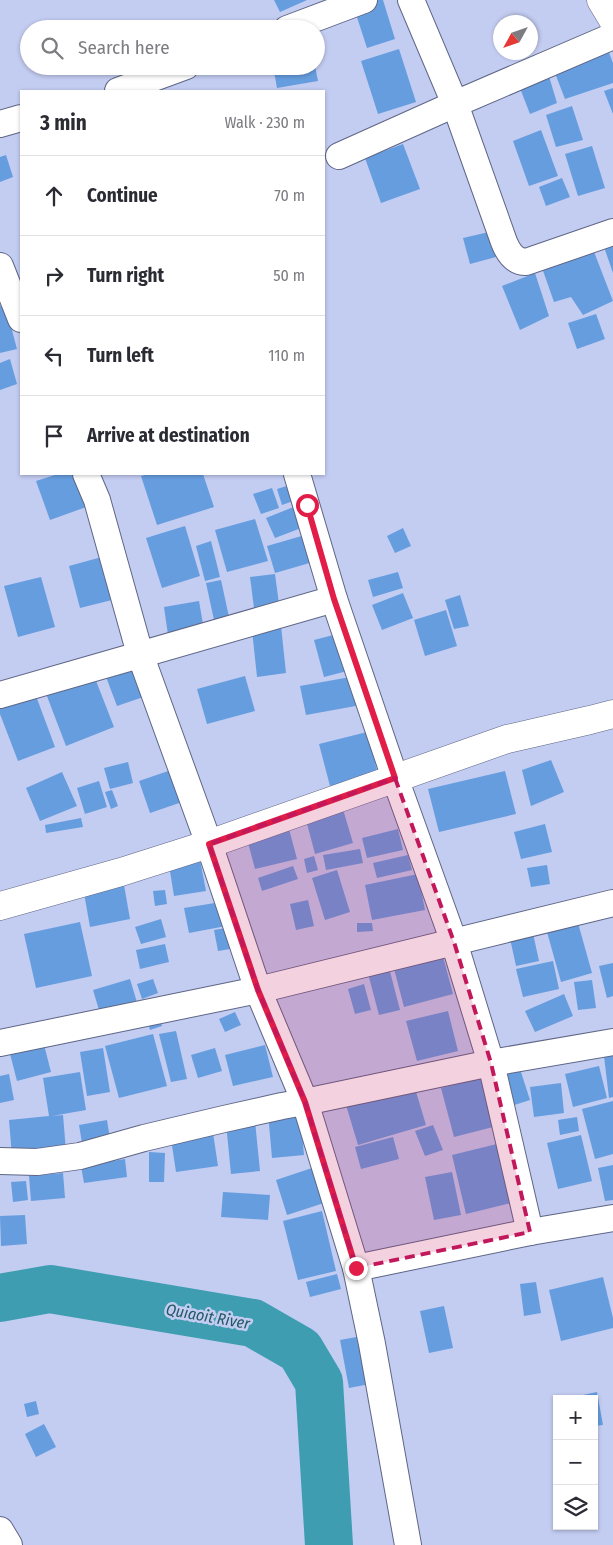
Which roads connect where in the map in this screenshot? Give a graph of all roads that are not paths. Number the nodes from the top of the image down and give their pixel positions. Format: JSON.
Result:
{"nodes":[{"id":1,"x":364,"y":0,"type":"edge"},
{"id":2,"x":412,"y":0,"type":"edge"},
{"id":3,"x":602,"y":0,"type":"edge"},
{"id":4,"x":310,"y":20,"type":"edge"},
{"id":5,"x":613,"y":20,"type":"edge"},
{"id":6,"x":613,"y":36,"type":"edge"},
{"id":7,"x":163,"y":75,"type":"edge"},
{"id":8,"x":121,"y":90,"type":"edge"},
{"id":9,"x":454,"y":104,"type":"junction"},
{"id":10,"x":20,"y":118,"type":"edge"},
{"id":11,"x":0,"y":124,"type":"edge"},
{"id":12,"x":339,"y":156,"type":"dead end"},
{"id":13,"x":613,"y":232,"type":"edge"},
{"id":14,"x":2,"y":281,"type":"edge"},
{"id":15,"x":20,"y":317,"type":"edge"},
{"id":16,"x":86,"y":475,"type":"edge"},
{"id":17,"x":297,"y":475,"type":"edge"},
{"id":18,"x":334,"y":599,"type":"junction"},
{"id":19,"x":140,"y":654,"type":"junction"},
{"id":20,"x":0,"y":695,"type":"edge"},
{"id":21,"x":613,"y":714,"type":"edge"},
{"id":22,"x":395,"y":778,"type":"junction"},
{"id":23,"x":209,"y":844,"type":"junction"},
{"id":24,"x":613,"y":903,"type":"edge"},
{"id":25,"x":0,"y":906,"type":"edge"},
{"id":26,"x":454,"y":942,"type":"junction"},
{"id":27,"x":258,"y":990,"type":"junction"},
{"id":28,"x":613,"y":1042,"type":"edge"},
{"id":29,"x":0,"y":1043,"type":"edge"},
{"id":30,"x":491,"y":1063,"type":"junction"},
{"id":31,"x":305,"y":1102,"type":"junction"},
{"id":32,"x":0,"y":1161,"type":"edge"},
{"id":33,"x":613,"y":1218,"type":"edge"},
{"id":34,"x":530,"y":1232,"type":"junction"},
{"id":35,"x":356,"y":1268,"type":"junction"},
{"id":36,"x":0,"y":1530,"type":"edge"},
{"id":37,"x":8,"y":1545,"type":"edge"},
{"id":38,"x":408,"y":1545,"type":"edge"}],
"edges":[{"from":1,"to":4,"type":"street"},
{"from":2,"to":9,"type":"street"},
{"from":3,"to":5,"type":"main road"},
{"from":6,"to":9,"type":"street"},
{"from":7,"to":8,"type":"street"},
{"from":9,"to":12,"type":"street"},
{"from":9,"to":13,"type":"street"},
{"from":10,"to":11,"type":"street"},
{"from":14,"to":15,"type":"street"},
{"from":16,"to":19,"type":"street"},
{"from":17,"to":18,"type":"street"},
{"from":18,"to":19,"type":"street"},
{"from":18,"to":22,"type":"street"},
{"from":19,"to":20,"type":"street"},
{"from":19,"to":23,"type":"street"},
{"from":21,"to":22,"type":"main road"},
{"from":22,"to":23,"type":"main road"},
{"from":22,"to":26,"type":"street"},
{"from":23,"to":25,"type":"main road"},
{"from":23,"to":27,"type":"street"},
{"from":24,"to":26,"type":"street"},
{"from":26,"to":27,"type":"street"},
{"from":26,"to":30,"type":"street"},
{"from":27,"to":29,"type":"street"},
{"from":27,"to":31,"type":"street"},
{"from":28,"to":30,"type":"street"},
{"from":30,"to":31,"type":"street"},
{"from":30,"to":34,"type":"street"},
{"from":31,"to":32,"type":"street"},
{"from":31,"to":35,"type":"street"},
{"from":33,"to":34,"type":"street"},
{"from":34,"to":35,"type":"street"},
{"from":35,"to":38,"type":"street"},
{"from":36,"to":37,"type":"street"}]}
